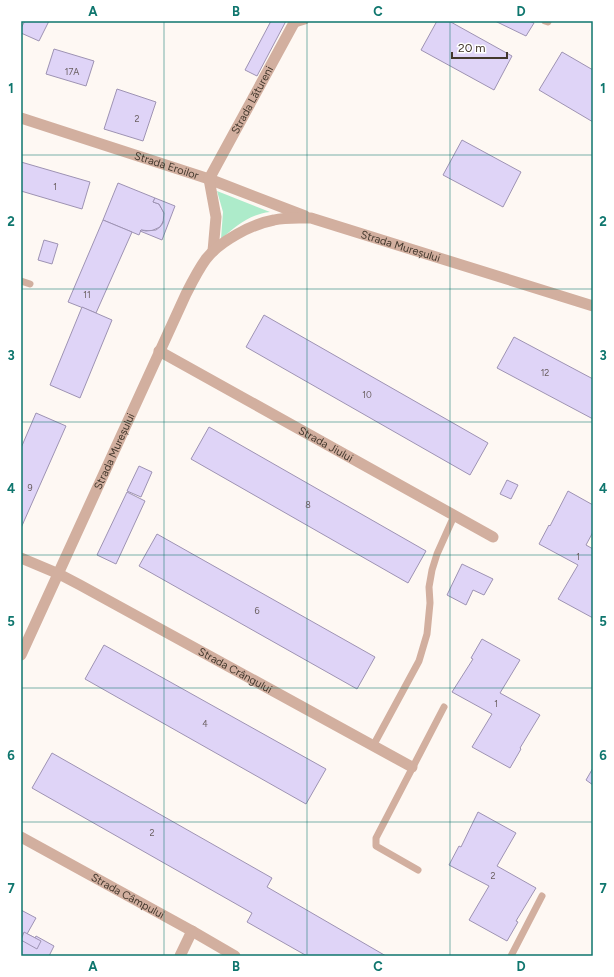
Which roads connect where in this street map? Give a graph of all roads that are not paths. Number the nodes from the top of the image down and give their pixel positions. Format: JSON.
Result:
{"nodes":[{"id":1,"x":305,"y":21,"type":"edge"},
{"id":2,"x":294,"y":23,"type":"edge"},
{"id":3,"x":21,"y":118,"type":"edge"},
{"id":4,"x":209,"y":179,"type":"junction"},
{"id":5,"x":311,"y":218,"type":"junction"},
{"id":6,"x":212,"y":252,"type":"junction"},
{"id":7,"x":21,"y":280,"type":"edge"},
{"id":8,"x":30,"y":284,"type":"dead end"},
{"id":9,"x":593,"y":306,"type":"edge"},
{"id":10,"x":159,"y":351,"type":"junction"},
{"id":11,"x":454,"y":516,"type":"junction"},
{"id":12,"x":494,"y":537,"type":"dead end"},
{"id":13,"x":21,"y":558,"type":"edge"},
{"id":14,"x":59,"y":574,"type":"junction"},
{"id":15,"x":21,"y":655,"type":"edge"},
{"id":16,"x":444,"y":707,"type":"dead end"},
{"id":17,"x":373,"y":746,"type":"junction"},
{"id":18,"x":412,"y":767,"type":"junction"},
{"id":19,"x":21,"y":836,"type":"edge"},
{"id":20,"x":418,"y":870,"type":"dead end"},
{"id":21,"x":542,"y":896,"type":"dead end"},
{"id":22,"x":192,"y":930,"type":"junction"},
{"id":23,"x":180,"y":956,"type":"edge"},
{"id":24,"x":235,"y":956,"type":"edge"},
{"id":25,"x":511,"y":956,"type":"edge"}],
"edges":[{"from":1,"to":2,"type":"lane"},
{"from":2,"to":4,"type":"street","name":"Strada Lătureni"},
{"from":3,"to":4,"type":"street","name":"Strada Eroilor"},
{"from":4,"to":5,"type":"street","name":"Strada Eroilor"},
{"from":4,"to":6,"type":"street"},
{"from":5,"to":6,"type":"street","name":"Strada Mureșului"},
{"from":5,"to":9,"type":"street","name":"Strada Mureșului"},
{"from":6,"to":10,"type":"street","name":"Strada Mureșului"},
{"from":7,"to":8,"type":"lane"},
{"from":10,"to":11,"type":"street","name":"Strada Jiului"},
{"from":10,"to":14,"type":"street","name":"Strada Mureșului"},
{"from":11,"to":12,"type":"street","name":"Strada Jiului"},
{"from":11,"to":17,"type":"lane"},
{"from":13,"to":14,"type":"street","name":"Strada Crângului"},
{"from":14,"to":15,"type":"street","name":"Strada Mureșului"},
{"from":14,"to":17,"type":"street","name":"Strada Crângului"},
{"from":16,"to":18,"type":"lane"},
{"from":17,"to":18,"type":"street","name":"Strada Crângului"},
{"from":18,"to":20,"type":"lane"},
{"from":19,"to":22,"type":"street","name":"Strada Câmpului"},
{"from":21,"to":25,"type":"lane"},
{"from":22,"to":23,"type":"street"},
{"from":22,"to":24,"type":"street","name":"Strada Câmpului"}]}
